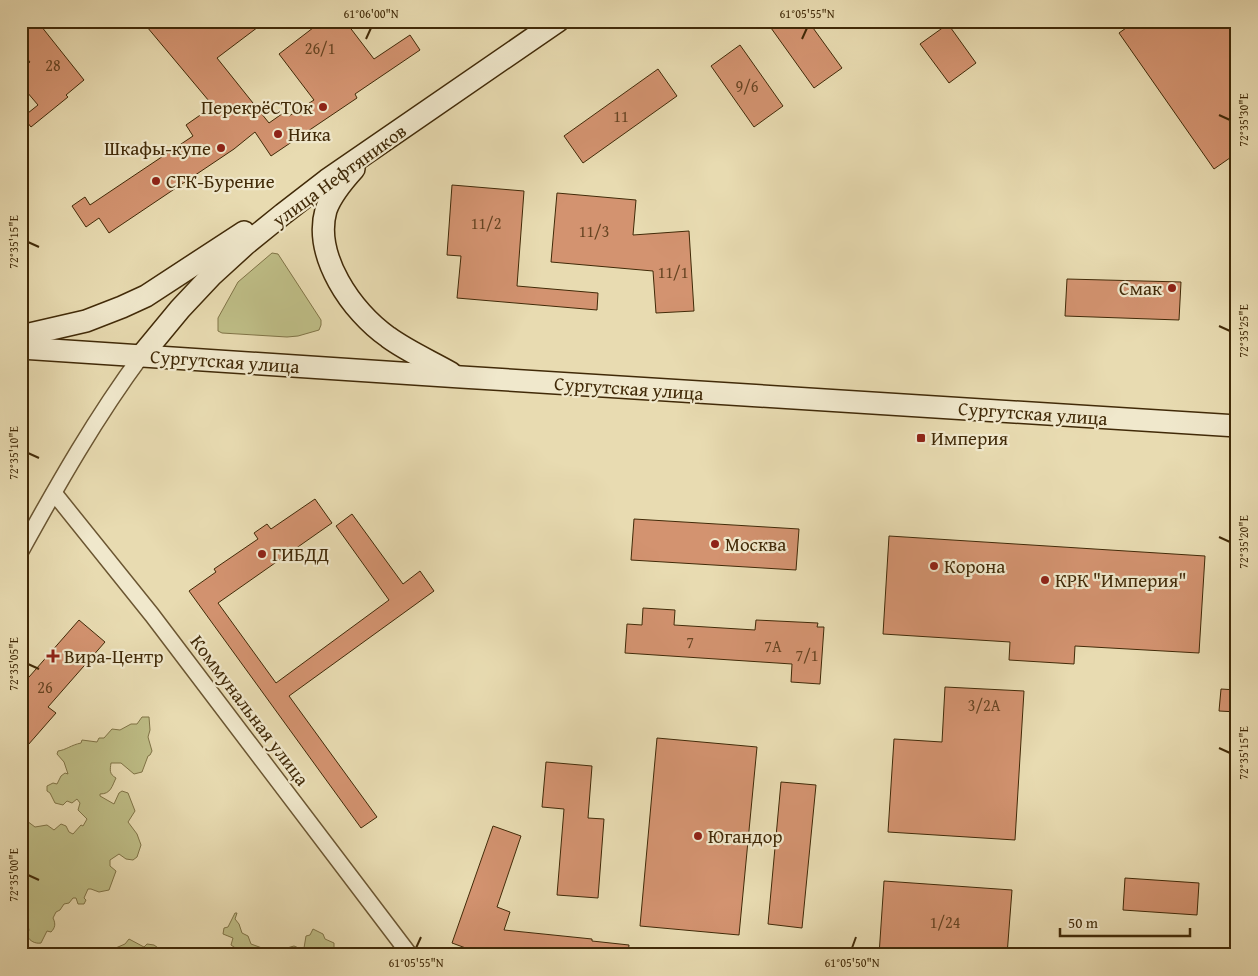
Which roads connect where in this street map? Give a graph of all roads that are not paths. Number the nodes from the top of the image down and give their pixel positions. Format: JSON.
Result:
{"nodes":[{"id":1,"x":558,"y":21,"type":"edge"},
{"id":2,"x":372,"y":150,"type":"junction"},
{"id":3,"x":327,"y":180,"type":"junction"},
{"id":4,"x":21,"y":336,"type":"edge"},
{"id":5,"x":21,"y":348,"type":"edge"},
{"id":6,"x":142,"y":355,"type":"junction"},
{"id":7,"x":461,"y":377,"type":"junction"},
{"id":8,"x":1237,"y":426,"type":"edge"},
{"id":9,"x":54,"y":493,"type":"junction"},
{"id":10,"x":21,"y":552,"type":"edge"},
{"id":11,"x":410,"y":955,"type":"edge"}],
"edges":[{"from":1,"to":2,"type":"main road","name":"улица Нефтяников"},
{"from":2,"to":3,"type":"main road","name":"улица Нефтяников"},
{"from":2,"to":7,"type":"main road"},
{"from":3,"to":4,"type":"main road"},
{"from":3,"to":6,"type":"main road","name":"улица Нефтяников"},
{"from":5,"to":6,"type":"main road","name":"Сургутская улица"},
{"from":6,"to":7,"type":"main road","name":"Сургутская улица"},
{"from":6,"to":9,"type":"street"},
{"from":7,"to":8,"type":"main road","name":"Сургутская улица"},
{"from":9,"to":10,"type":"street"},
{"from":9,"to":11,"type":"street","name":"Коммунальная улица"}]}
